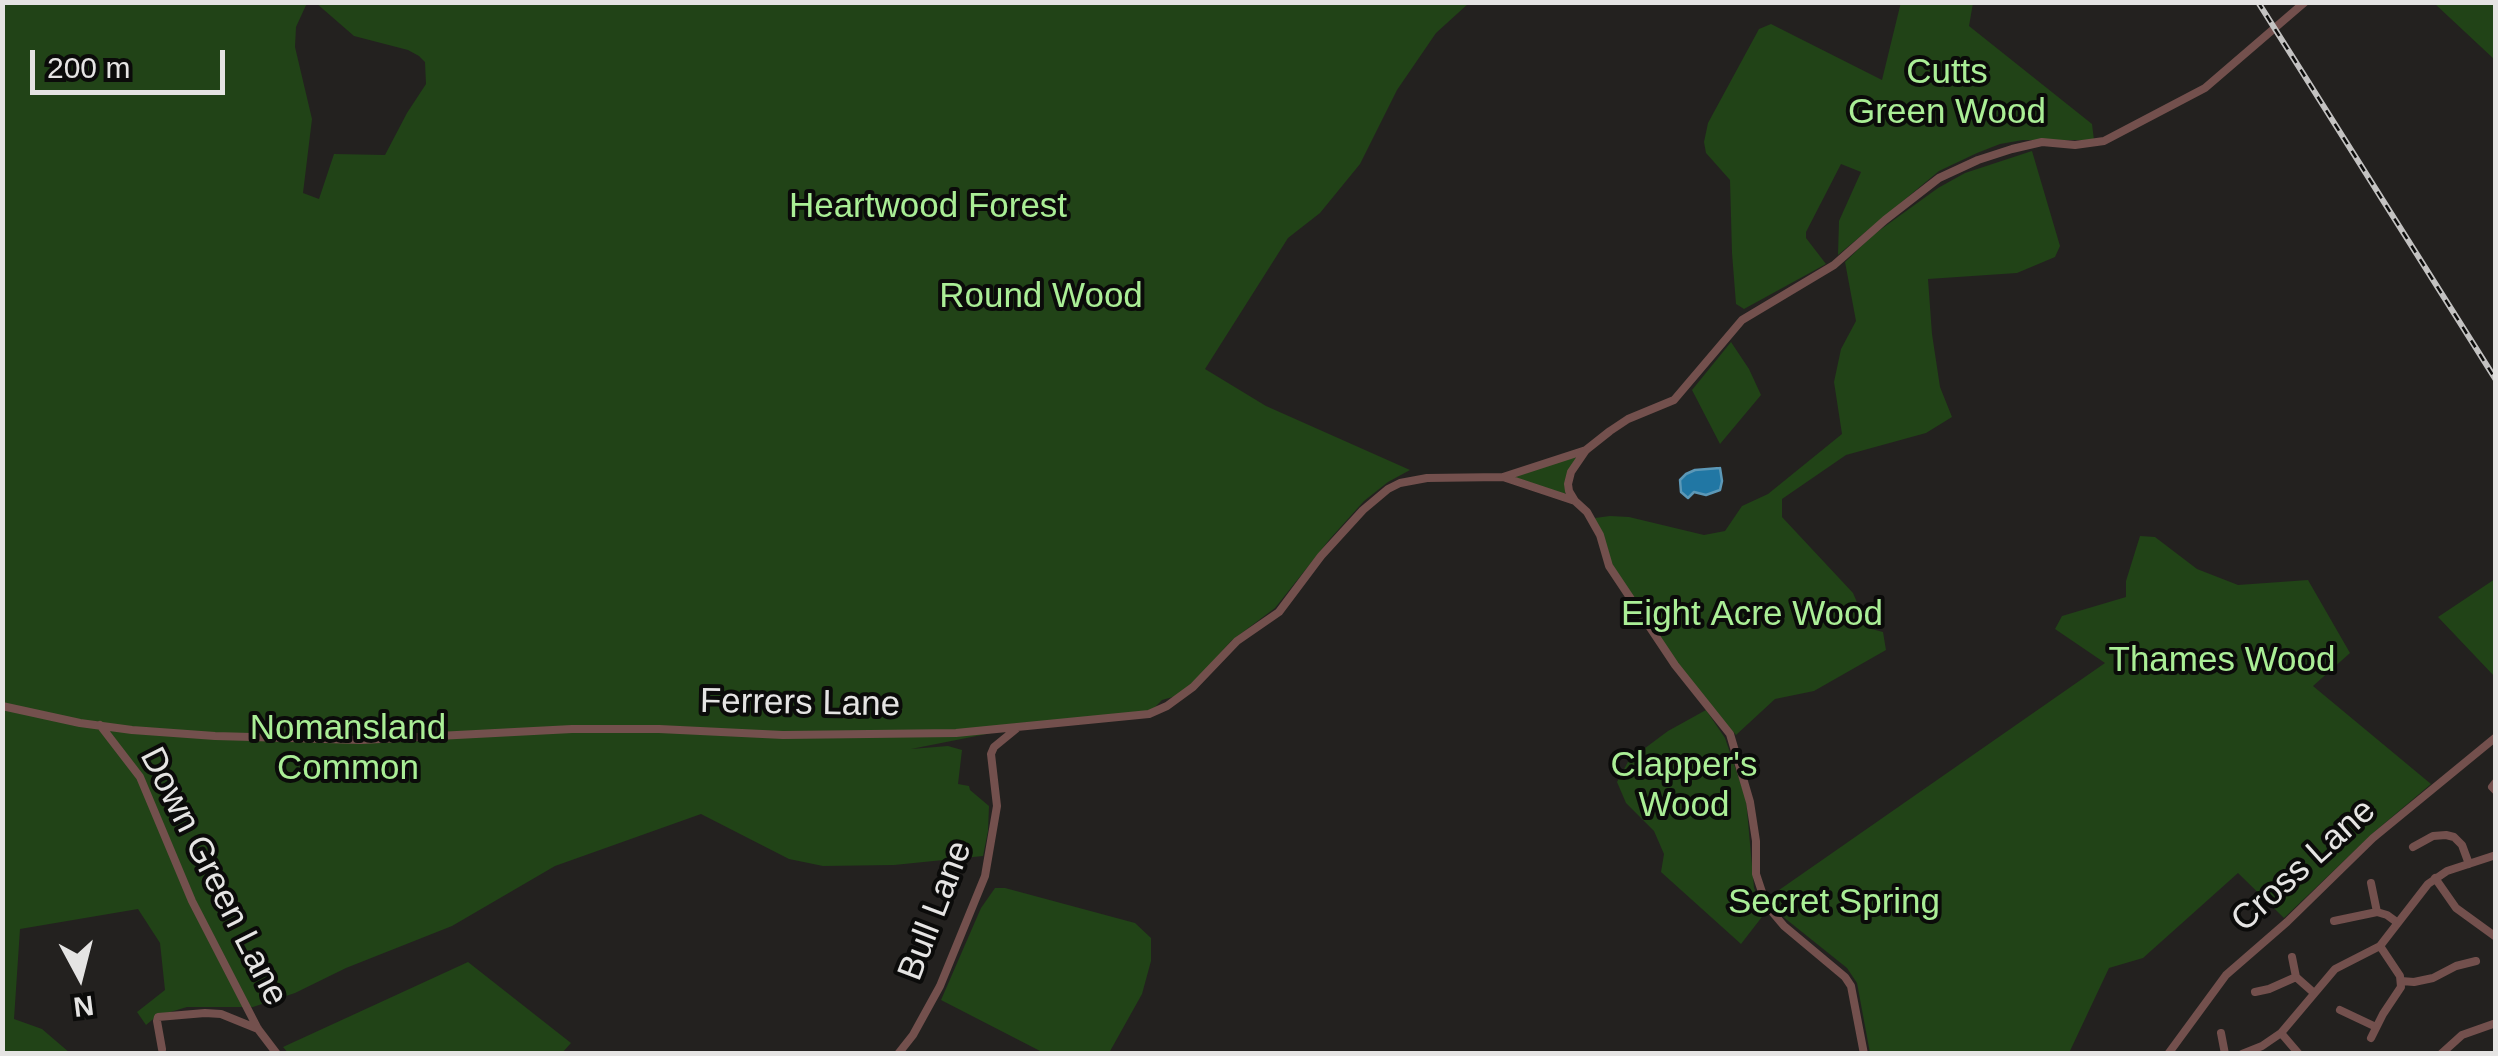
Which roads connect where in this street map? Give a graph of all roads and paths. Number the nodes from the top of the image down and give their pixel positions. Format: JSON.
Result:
{"nodes":[{"id":1,"x":2305,"y":2,"type":"edge"},
{"id":2,"x":1586,"y":450,"type":"junction"},
{"id":3,"x":1504,"y":477,"type":"junction"},
{"id":4,"x":1574,"y":500,"type":"junction"},
{"id":5,"x":2,"y":706,"type":"edge"},
{"id":6,"x":100,"y":725,"type":"junction"},
{"id":7,"x":1016,"y":729,"type":"junction"},
{"id":8,"x":2496,"y":737,"type":"edge"},
{"id":9,"x":2496,"y":782,"type":"edge"},
{"id":10,"x":2496,"y":792,"type":"edge"},
{"id":11,"x":2444,"y":822,"type":"dead end"},
{"id":12,"x":2446,"y":834,"type":"junction"},
{"id":13,"x":2413,"y":847,"type":"dead end"},
{"id":14,"x":2496,"y":855,"type":"edge"},
{"id":15,"x":2469,"y":864,"type":"junction"},
{"id":16,"x":2435,"y":878,"type":"junction"},
{"id":17,"x":2371,"y":883,"type":"dead end"},
{"id":18,"x":2377,"y":912,"type":"junction"},
{"id":19,"x":2334,"y":921,"type":"dead end"},
{"id":20,"x":2398,"y":923,"type":"junction"},
{"id":21,"x":2495,"y":934,"type":"edge"},
{"id":22,"x":2380,"y":946,"type":"junction"},
{"id":23,"x":2292,"y":957,"type":"dead end"},
{"id":24,"x":2476,"y":961,"type":"dead end"},
{"id":25,"x":2296,"y":977,"type":"junction"},
{"id":26,"x":2402,"y":981,"type":"junction"},
{"id":27,"x":2255,"y":992,"type":"dead end"},
{"id":28,"x":2314,"y":993,"type":"junction"},
{"id":29,"x":248,"y":1006,"type":"junction"},
{"id":30,"x":2340,"y":1010,"type":"dead end"},
{"id":31,"x":230,"y":1018,"type":"junction"},
{"id":32,"x":2496,"y":1023,"type":"edge"},
{"id":33,"x":2376,"y":1027,"type":"junction"},
{"id":34,"x":258,"y":1029,"type":"junction"},
{"id":35,"x":2281,"y":1032,"type":"junction"},
{"id":36,"x":2221,"y":1033,"type":"dead end"},
{"id":37,"x":2371,"y":1038,"type":"dead end"},
{"id":38,"x":162,"y":1049,"type":"dead end"},
{"id":39,"x":277,"y":1054,"type":"edge"},
{"id":40,"x":898,"y":1054,"type":"edge"},
{"id":41,"x":1864,"y":1054,"type":"edge"},
{"id":42,"x":2168,"y":1054,"type":"edge"},
{"id":43,"x":2225,"y":1054,"type":"edge"},
{"id":44,"x":2242,"y":1054,"type":"edge"},
{"id":45,"x":2299,"y":1054,"type":"edge"},
{"id":46,"x":2441,"y":1054,"type":"edge"}],
"edges":[{"from":1,"to":2,"type":"street","name":"Ferrers Lane"},
{"from":2,"to":3,"type":"street","name":"Ferrers Lane"},
{"from":2,"to":4,"type":"street"},
{"from":3,"to":4,"type":"street","name":"Ferrers Lane"},
{"from":3,"to":7,"type":"street","name":"Ferrers Lane"},
{"from":4,"to":41,"type":"street"},
{"from":5,"to":6,"type":"street","name":"Ferrers Lane"},
{"from":6,"to":7,"type":"street","name":"Ferrers Lane"},
{"from":6,"to":29,"type":"street","name":"Down Green Lane"},
{"from":7,"to":40,"type":"street","name":"Bull Lane"},
{"from":8,"to":42,"type":"street","name":"Cross Lane"},
{"from":9,"to":10,"type":"street"},
{"from":11,"to":12,"type":"street"},
{"from":12,"to":13,"type":"street"},
{"from":12,"to":15,"type":"street"},
{"from":14,"to":15,"type":"street"},
{"from":15,"to":16,"type":"street"},
{"from":16,"to":20,"type":"street"},
{"from":16,"to":21,"type":"street"},
{"from":17,"to":18,"type":"street"},
{"from":18,"to":19,"type":"street"},
{"from":18,"to":20,"type":"street"},
{"from":20,"to":22,"type":"street"},
{"from":22,"to":26,"type":"street"},
{"from":22,"to":28,"type":"street"},
{"from":23,"to":25,"type":"street"},
{"from":24,"to":26,"type":"street"},
{"from":25,"to":27,"type":"street"},
{"from":25,"to":28,"type":"street"},
{"from":26,"to":33,"type":"street"},
{"from":28,"to":35,"type":"street"},
{"from":29,"to":31,"type":"street"},
{"from":29,"to":34,"type":"street","name":"Down Green Lane"},
{"from":30,"to":33,"type":"street"},
{"from":31,"to":34,"type":"street"},
{"from":31,"to":38,"type":"street"},
{"from":32,"to":46,"type":"street"},
{"from":33,"to":37,"type":"street"},
{"from":34,"to":39,"type":"street","name":"Down Green Lane"},
{"from":35,"to":44,"type":"street"},
{"from":35,"to":45,"type":"street"},
{"from":36,"to":43,"type":"street"}]}
